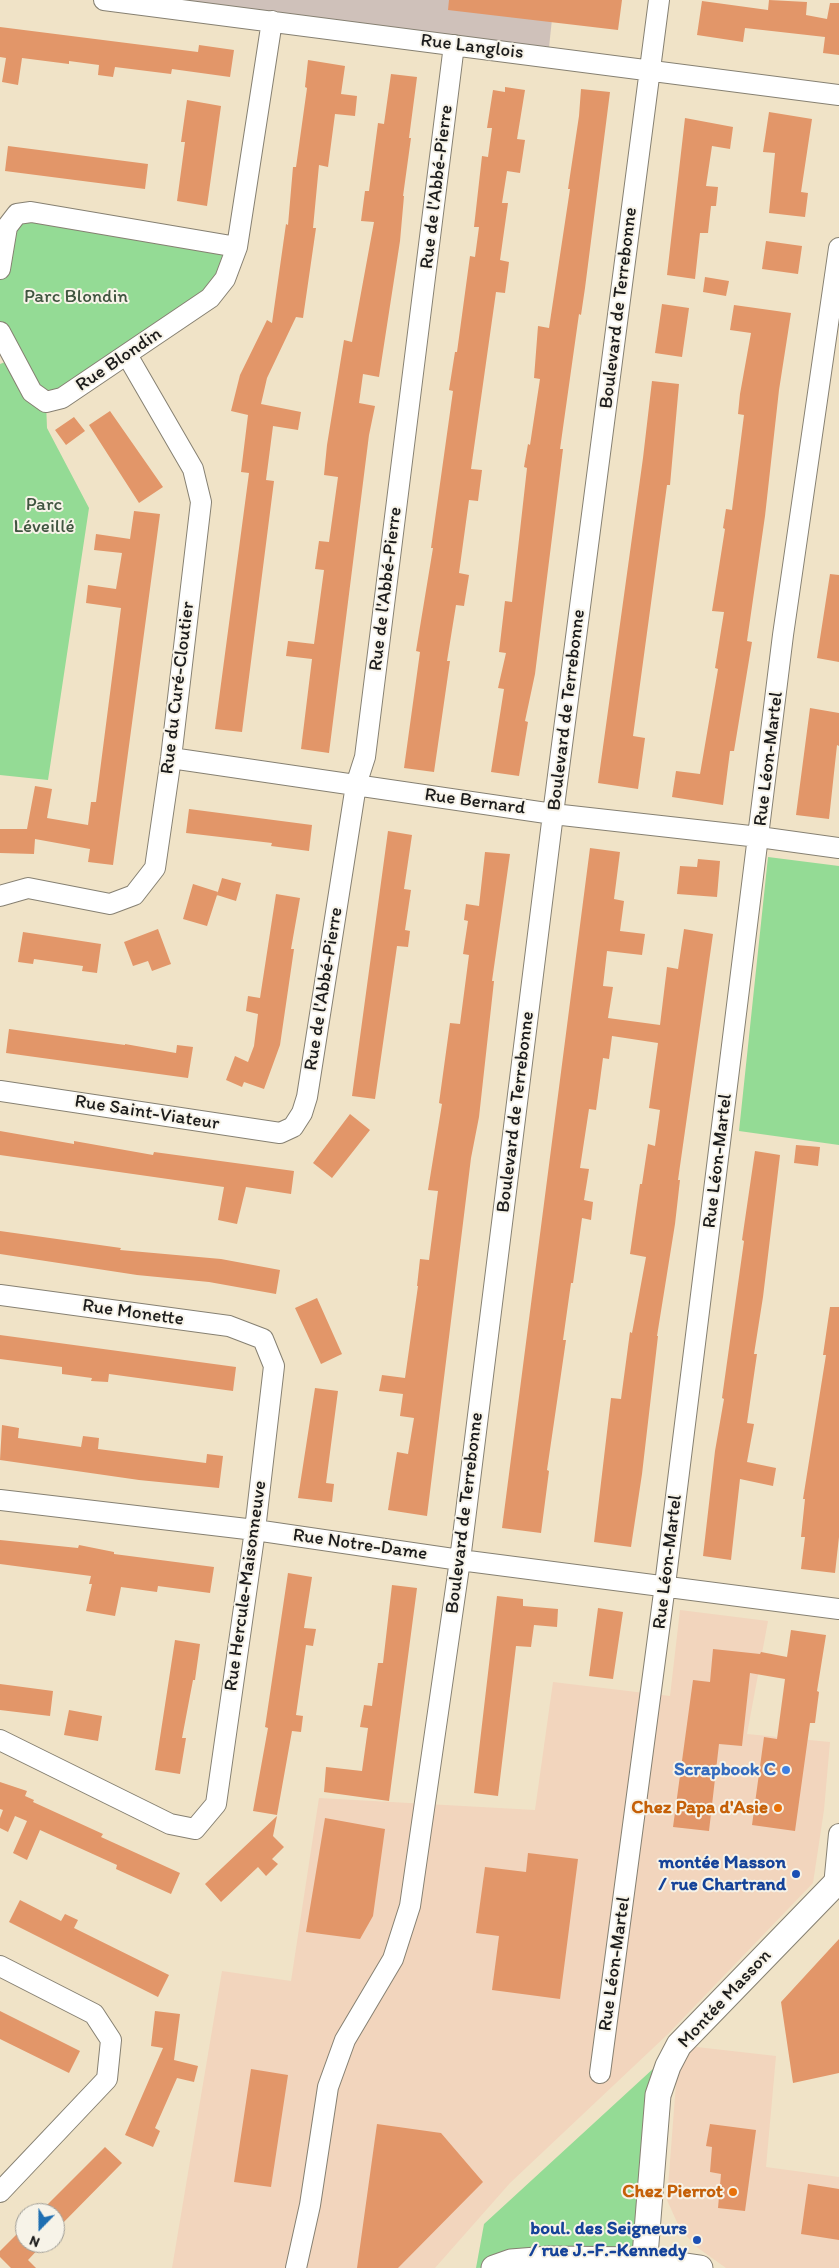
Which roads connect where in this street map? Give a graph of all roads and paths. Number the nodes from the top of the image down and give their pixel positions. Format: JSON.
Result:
{"nodes":[{"id":1,"x":104,"y":0,"type":"edge"},
{"id":2,"x":659,"y":0,"type":"edge"},
{"id":3,"x":272,"y":22,"type":"junction"},
{"id":4,"x":454,"y":45,"type":"junction"},
{"id":5,"x":650,"y":70,"type":"junction"},
{"id":6,"x":839,"y":95,"type":"edge"},
{"id":7,"x":237,"y":247,"type":"junction"},
{"id":8,"x":839,"y":248,"type":"edge"},
{"id":9,"x":0,"y":269,"type":"edge"},
{"id":10,"x":0,"y":332,"type":"edge"},
{"id":11,"x":127,"y":355,"type":"junction"},
{"id":12,"x":171,"y":758,"type":"junction"},
{"id":13,"x":356,"y":785,"type":"junction"},
{"id":14,"x":553,"y":814,"type":"junction"},
{"id":15,"x":759,"y":837,"type":"junction"},
{"id":16,"x":839,"y":848,"type":"edge"},
{"id":17,"x":0,"y":896,"type":"edge"},
{"id":18,"x":0,"y":1091,"type":"edge"},
{"id":19,"x":292,"y":1127,"type":"joint"},
{"id":20,"x":0,"y":1295,"type":"edge"},
{"id":21,"x":263,"y":1339,"type":"joint"},
{"id":22,"x":0,"y":1500,"type":"edge"},
{"id":23,"x":255,"y":1530,"type":"junction"},
{"id":24,"x":460,"y":1560,"type":"junction"},
{"id":25,"x":665,"y":1586,"type":"junction"},
{"id":26,"x":839,"y":1609,"type":"edge"},
{"id":27,"x":0,"y":1740,"type":"edge"},
{"id":28,"x":839,"y":1834,"type":"edge"},
{"id":29,"x":836,"y":1884,"type":"edge"},
{"id":30,"x":0,"y":1966,"type":"edge"},
{"id":31,"x":600,"y":2073,"type":"dead end"},
{"id":32,"x":1,"y":2189,"type":"edge"},
{"id":33,"x":310,"y":2205,"type":"junction"},
{"id":34,"x":644,"y":2264,"type":"edge"},
{"id":35,"x":296,"y":2268,"type":"edge"},
{"id":36,"x":308,"y":2268,"type":"edge"},
{"id":37,"x":494,"y":2268,"type":"edge"},
{"id":38,"x":700,"y":2268,"type":"edge"}],
"edges":[{"from":1,"to":3,"type":"street","name":"Rue Langlois"},
{"from":2,"to":5,"type":"street","name":"Boulevard de Terrebonne"},
{"from":3,"to":4,"type":"street","name":"Rue Langlois"},
{"from":3,"to":7,"type":"street","name":"Rue Blondin"},
{"from":4,"to":5,"type":"street","name":"Rue Langlois"},
{"from":4,"to":13,"type":"street","name":"Rue de l'Abbé-Pierre"},
{"from":5,"to":6,"type":"street","name":"Rue Langlois"},
{"from":5,"to":14,"type":"street","name":"Boulevard de Terrebonne"},
{"from":7,"to":9,"type":"street"},
{"from":7,"to":11,"type":"street","name":"Rue Blondin"},
{"from":8,"to":15,"type":"street","name":"Rue Léon-Martel"},
{"from":10,"to":11,"type":"street","name":"Rue Blondin"},
{"from":11,"to":12,"type":"street","name":"Rue du Curé-Cloutier"},
{"from":12,"to":13,"type":"street","name":"Rue Bernard"},
{"from":12,"to":17,"type":"street","name":"Rue du Curé-Cloutier"},
{"from":13,"to":14,"type":"street","name":"Rue Bernard"},
{"from":13,"to":19,"type":"street","name":"Rue de l'Abbé-Pierre"},
{"from":14,"to":15,"type":"street","name":"Rue Bernard"},
{"from":14,"to":24,"type":"street","name":"Boulevard de Terrebonne"},
{"from":15,"to":16,"type":"street","name":"Rue Bernard"},
{"from":15,"to":25,"type":"street","name":"Rue Léon-Martel"},
{"from":18,"to":19,"type":"street","name":"Rue Saint-Viateur"},
{"from":20,"to":21,"type":"street","name":"Rue Monette"},
{"from":21,"to":23,"type":"street","name":"Rue Hercule-Maisonneuve"},
{"from":22,"to":23,"type":"street","name":"Rue Notre-Dame"},
{"from":23,"to":24,"type":"street","name":"Rue Notre-Dame"},
{"from":23,"to":27,"type":"street","name":"Rue Hercule-Maisonneuve"},
{"from":24,"to":25,"type":"street","name":"Rue Notre-Dame"},
{"from":24,"to":33,"type":"street","name":"Boulevard de Terrebonne"},
{"from":25,"to":26,"type":"street","name":"Rue Notre-Dame"},
{"from":25,"to":31,"type":"street","name":"Rue Léon-Martel"},
{"from":28,"to":29,"type":"street"},
{"from":29,"to":34,"type":"main road","name":"Montée Masson"},
{"from":30,"to":32,"type":"street"},
{"from":33,"to":35,"type":"street","name":"Boulevard de Terrebonne"},
{"from":33,"to":36,"type":"street","name":"Boulevard de Terrebonne"},
{"from":34,"to":37,"type":"main road"},
{"from":34,"to":38,"type":"main road"}]}
